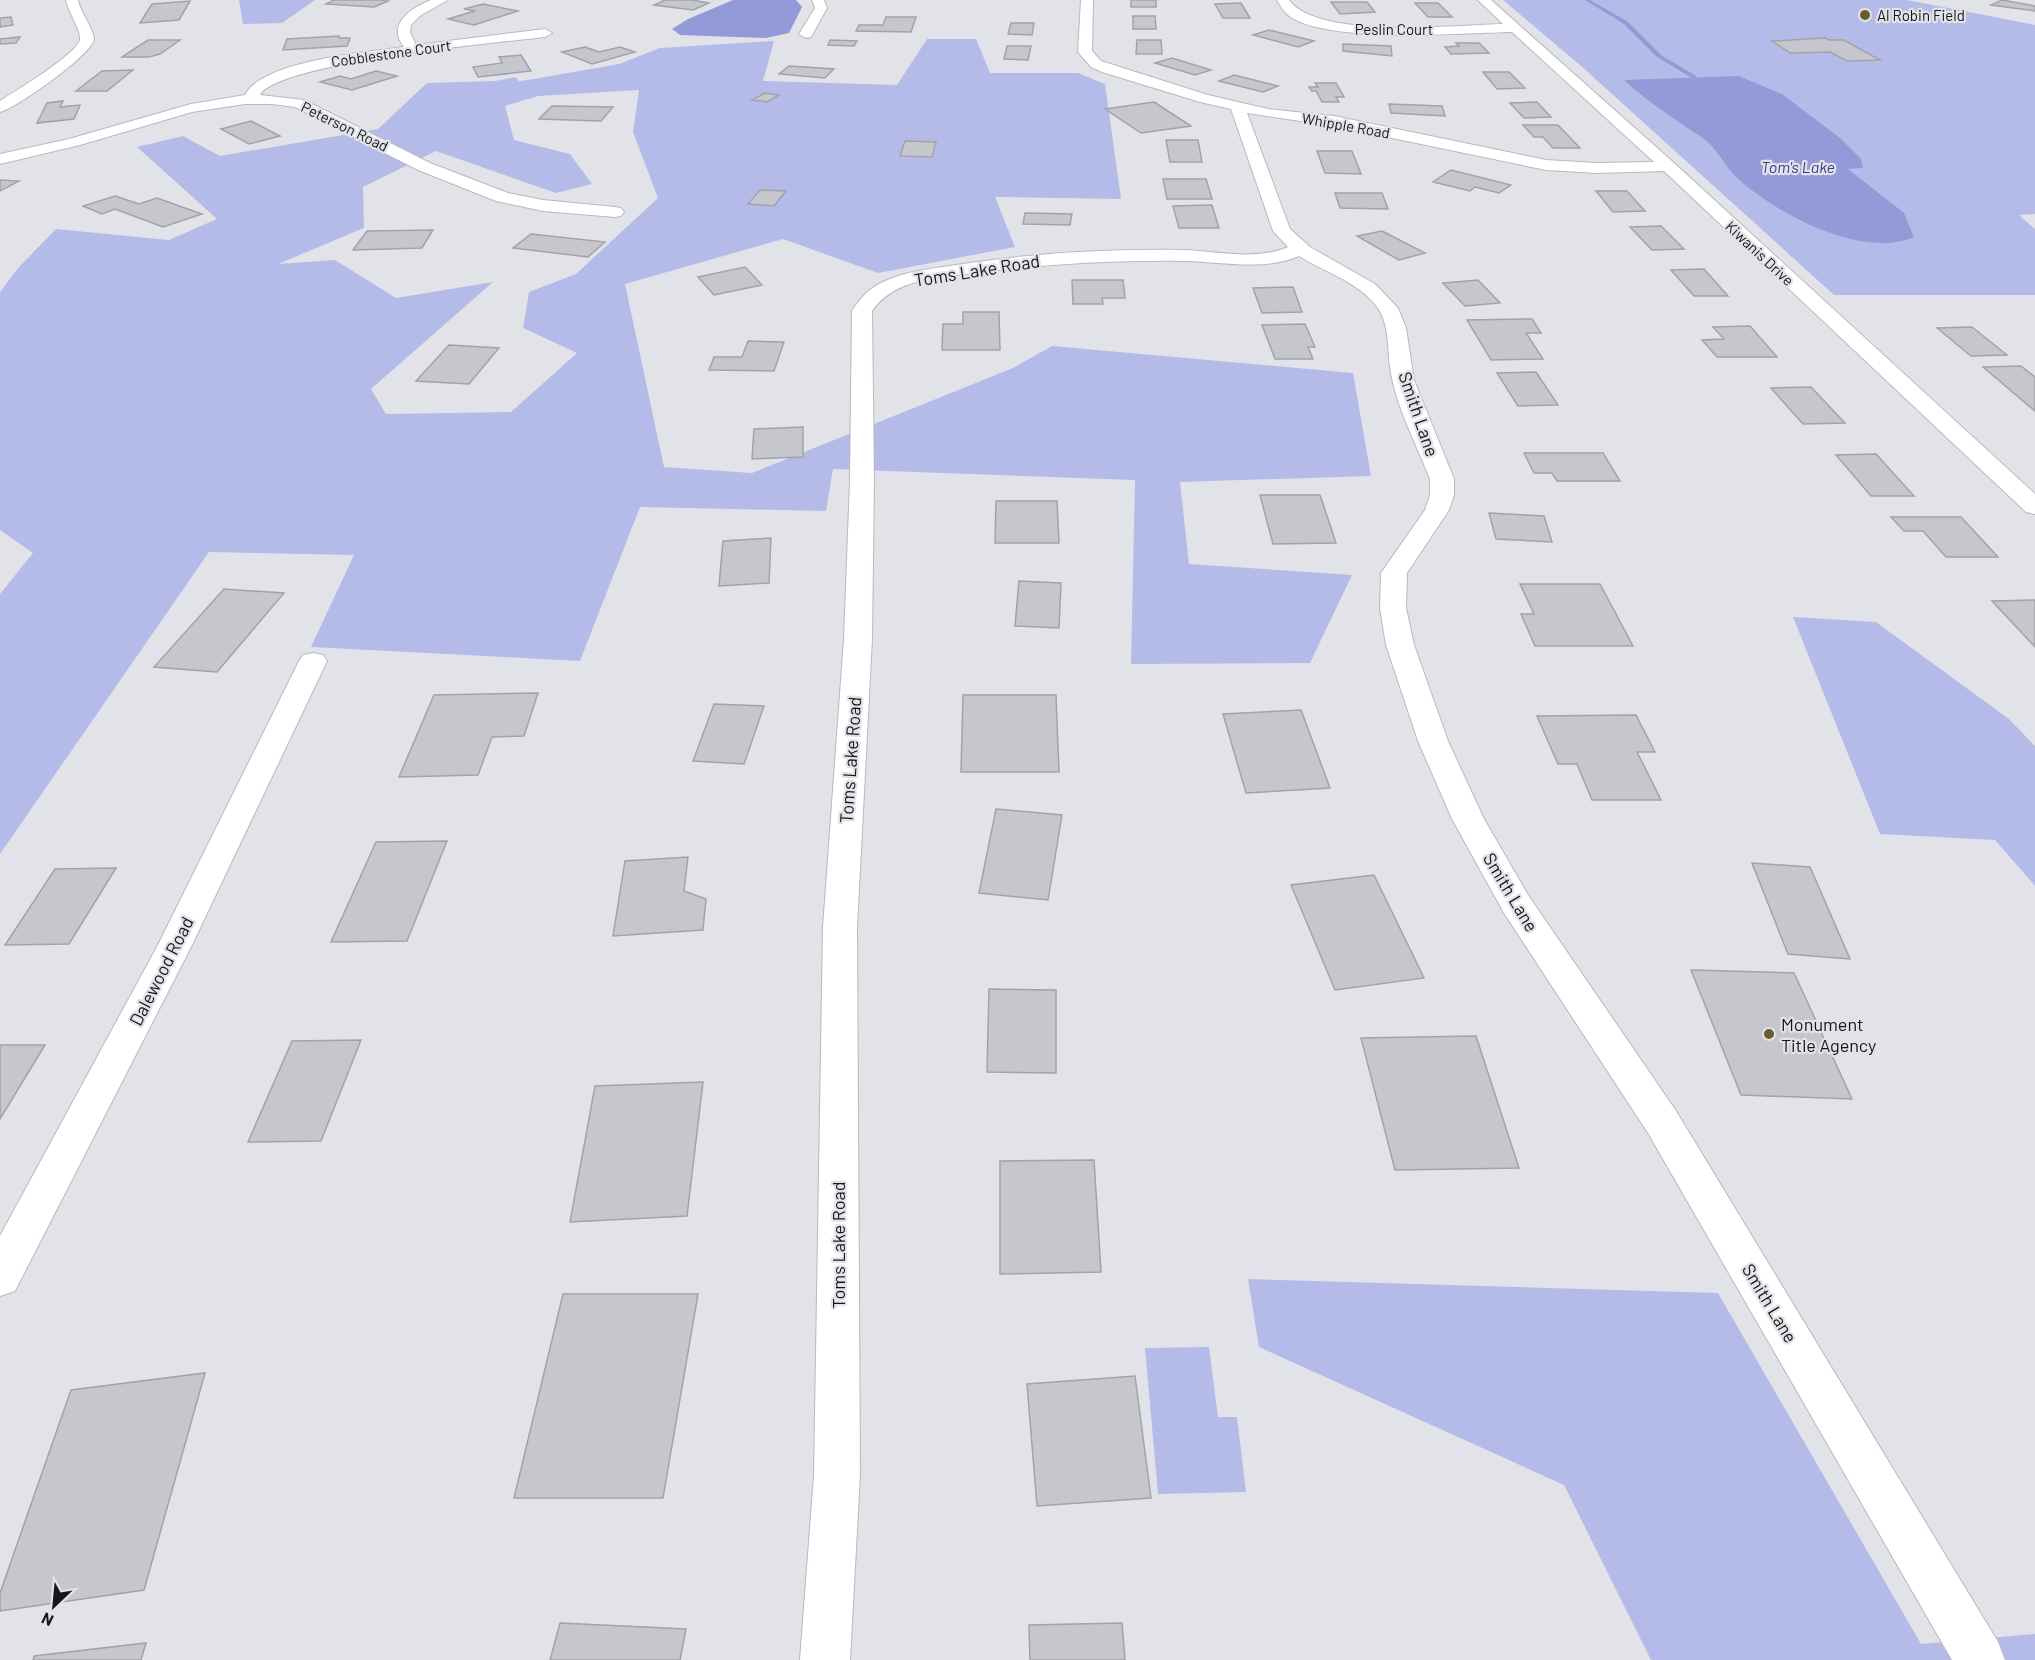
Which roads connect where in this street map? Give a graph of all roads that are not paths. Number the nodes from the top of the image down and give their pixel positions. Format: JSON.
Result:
{"nodes":[{"id":1,"x":72,"y":0,"type":"edge"},
{"id":2,"x":442,"y":0,"type":"edge"},
{"id":3,"x":818,"y":0,"type":"edge"},
{"id":4,"x":1087,"y":0,"type":"edge"},
{"id":5,"x":1283,"y":0,"type":"edge"},
{"id":6,"x":1484,"y":0,"type":"edge"},
{"id":7,"x":1515,"y":28,"type":"junction"},
{"id":8,"x":545,"y":33,"type":"dead end"},
{"id":9,"x":807,"y":34,"type":"dead end"},
{"id":10,"x":413,"y":49,"type":"junction"},
{"id":11,"x":250,"y":100,"type":"junction"},
{"id":12,"x":1237,"y":106,"type":"junction"},
{"id":13,"x":0,"y":108,"type":"edge"},
{"id":14,"x":0,"y":159,"type":"edge"},
{"id":15,"x":1668,"y":166,"type":"junction"},
{"id":16,"x":615,"y":212,"type":"dead end"},
{"id":17,"x":1299,"y":249,"type":"junction"},
{"id":18,"x":2035,"y":507,"type":"edge"},
{"id":19,"x":313,"y":661,"type":"dead end"},
{"id":20,"x":0,"y":1277,"type":"edge"},
{"id":21,"x":825,"y":1660,"type":"edge"},
{"id":22,"x":1980,"y":1660,"type":"edge"}],
"edges":[{"from":1,"to":13,"type":"street"},
{"from":2,"to":10,"type":"street"},
{"from":3,"to":9,"type":"street"},
{"from":4,"to":12,"type":"street","name":"Whipple Road"},
{"from":5,"to":7,"type":"street","name":"Peslin Court"},
{"from":6,"to":7,"type":"street","name":"Kiwanis Drive"},
{"from":7,"to":15,"type":"street","name":"Kiwanis Drive"},
{"from":8,"to":10,"type":"street","name":"Cobblestone Court"},
{"from":10,"to":11,"type":"street","name":"Cobblestone Court"},
{"from":11,"to":14,"type":"street","name":"Peterson Road"},
{"from":11,"to":16,"type":"street","name":"Peterson Road"},
{"from":12,"to":15,"type":"street","name":"Whipple Road"},
{"from":12,"to":17,"type":"street","name":"Smith Lane"},
{"from":15,"to":18,"type":"street","name":"Kiwanis Drive"},
{"from":17,"to":21,"type":"street","name":"Toms Lake Road"},
{"from":17,"to":22,"type":"street","name":"Smith Lane"},
{"from":19,"to":20,"type":"street","name":"Dalewood Road"}]}
